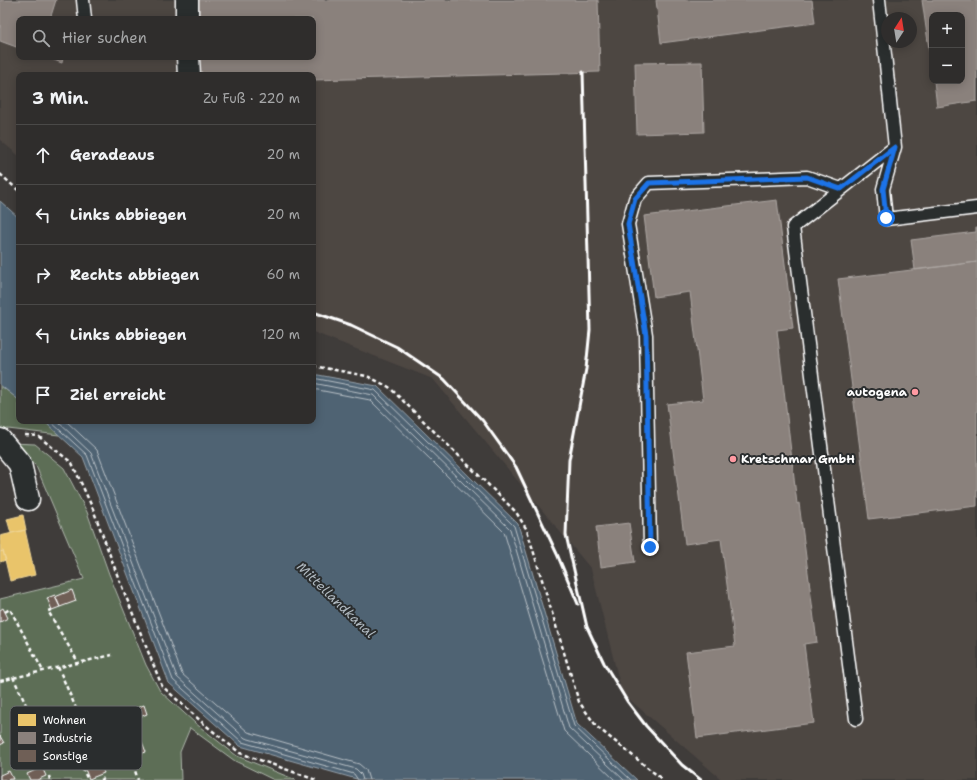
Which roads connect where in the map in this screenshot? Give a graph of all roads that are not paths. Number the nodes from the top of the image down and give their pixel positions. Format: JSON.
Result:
{"nodes":[{"id":1,"x":83,"y":0,"type":"edge"},
{"id":2,"x":186,"y":0,"type":"edge"},
{"id":3,"x":879,"y":0,"type":"edge"},
{"id":4,"x":85,"y":16,"type":"edge"},
{"id":5,"x":187,"y":16,"type":"edge"},
{"id":6,"x":188,"y":60,"type":"edge"},
{"id":7,"x":188,"y":72,"type":"edge"},
{"id":8,"x":895,"y":147,"type":"junction"},
{"id":9,"x":841,"y":189,"type":"junction"},
{"id":10,"x":977,"y":208,"type":"edge"},
{"id":11,"x":0,"y":440,"type":"edge"},
{"id":12,"x":28,"y":499,"type":"dead end"},
{"id":13,"x":650,"y":547,"type":"dead end"},
{"id":14,"x":856,"y":719,"type":"dead end"}],
"edges":[{"from":1,"to":4,"type":"lane"},
{"from":2,"to":5,"type":"street"},
{"from":3,"to":8,"type":"lane"},
{"from":6,"to":7,"type":"street"},
{"from":8,"to":9,"type":"lane"},
{"from":8,"to":10,"type":"lane"},
{"from":9,"to":13,"type":"lane"},
{"from":9,"to":14,"type":"lane"},
{"from":11,"to":12,"type":"street"}]}
